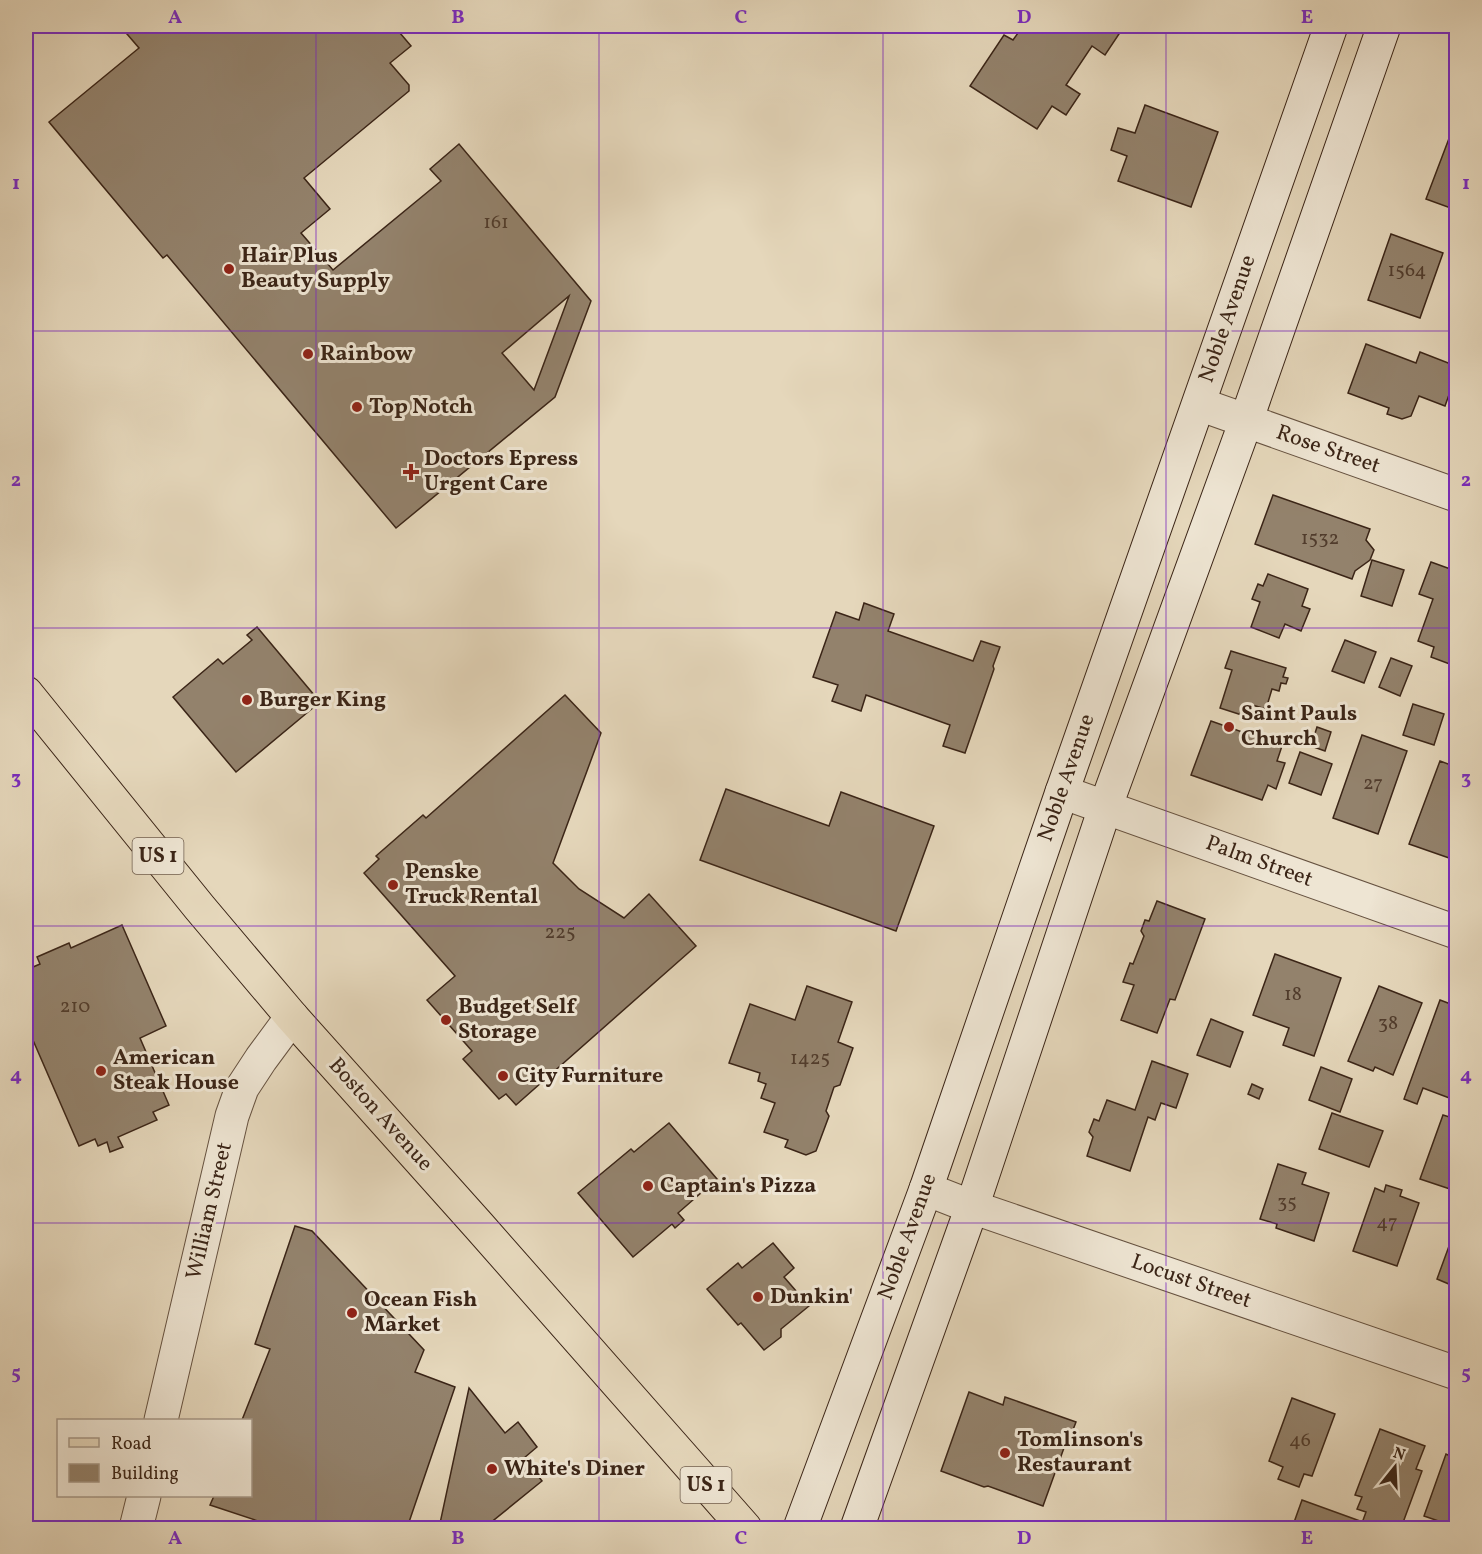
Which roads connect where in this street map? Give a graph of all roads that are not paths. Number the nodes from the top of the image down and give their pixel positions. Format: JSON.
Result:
{"nodes":[{"id":1,"x":1331,"y":26,"type":"edge"},
{"id":2,"x":1384,"y":26,"type":"edge"},
{"id":3,"x":1199,"y":404,"type":"junction"},
{"id":4,"x":1246,"y":421,"type":"junction"},
{"id":5,"x":1456,"y":495,"type":"edge"},
{"id":6,"x":26,"y":693,"type":"edge"},
{"id":7,"x":1062,"y":792,"type":"junction"},
{"id":8,"x":1106,"y":808,"type":"junction"},
{"id":9,"x":1456,"y":932,"type":"edge"},
{"id":10,"x":292,"y":1017,"type":"junction"},
{"id":11,"x":926,"y":1189,"type":"junction"},
{"id":12,"x":972,"y":1207,"type":"junction"},
{"id":13,"x":1456,"y":1373,"type":"edge"},
{"id":14,"x":161,"y":1419,"type":"edge"},
{"id":15,"x":144,"y":1497,"type":"edge"},
{"id":16,"x":136,"y":1528,"type":"edge"},
{"id":17,"x":745,"y":1528,"type":"edge"},
{"id":18,"x":800,"y":1528,"type":"edge"},
{"id":19,"x":857,"y":1528,"type":"edge"}],
"edges":[{"from":1,"to":3,"type":"main road","name":"Noble Avenue"},
{"from":2,"to":4,"type":"main road","name":"Noble Avenue"},
{"from":3,"to":4,"type":"main road","name":"Rose Street"},
{"from":3,"to":7,"type":"main road","name":"Noble Avenue"},
{"from":4,"to":5,"type":"main road","name":"Rose Street"},
{"from":4,"to":8,"type":"main road","name":"Noble Avenue"},
{"from":6,"to":10,"type":"main road","name":"Boston Avenue","number":"US 1"},
{"from":7,"to":8,"type":"main road","name":"Palm Street"},
{"from":7,"to":11,"type":"main road","name":"Noble Avenue"},
{"from":8,"to":9,"type":"main road","name":"Palm Street"},
{"from":8,"to":12,"type":"main road","name":"Noble Avenue"},
{"from":10,"to":14,"type":"main road","name":"William Street"},
{"from":10,"to":17,"type":"main road","name":"Boston Avenue","number":"US 1"},
{"from":11,"to":12,"type":"main road","name":"Locust Street"},
{"from":11,"to":18,"type":"main road","name":"Noble Avenue"},
{"from":12,"to":13,"type":"main road","name":"Locust Street"},
{"from":12,"to":19,"type":"main road","name":"Noble Avenue"},
{"from":15,"to":16,"type":"main road"}]}
